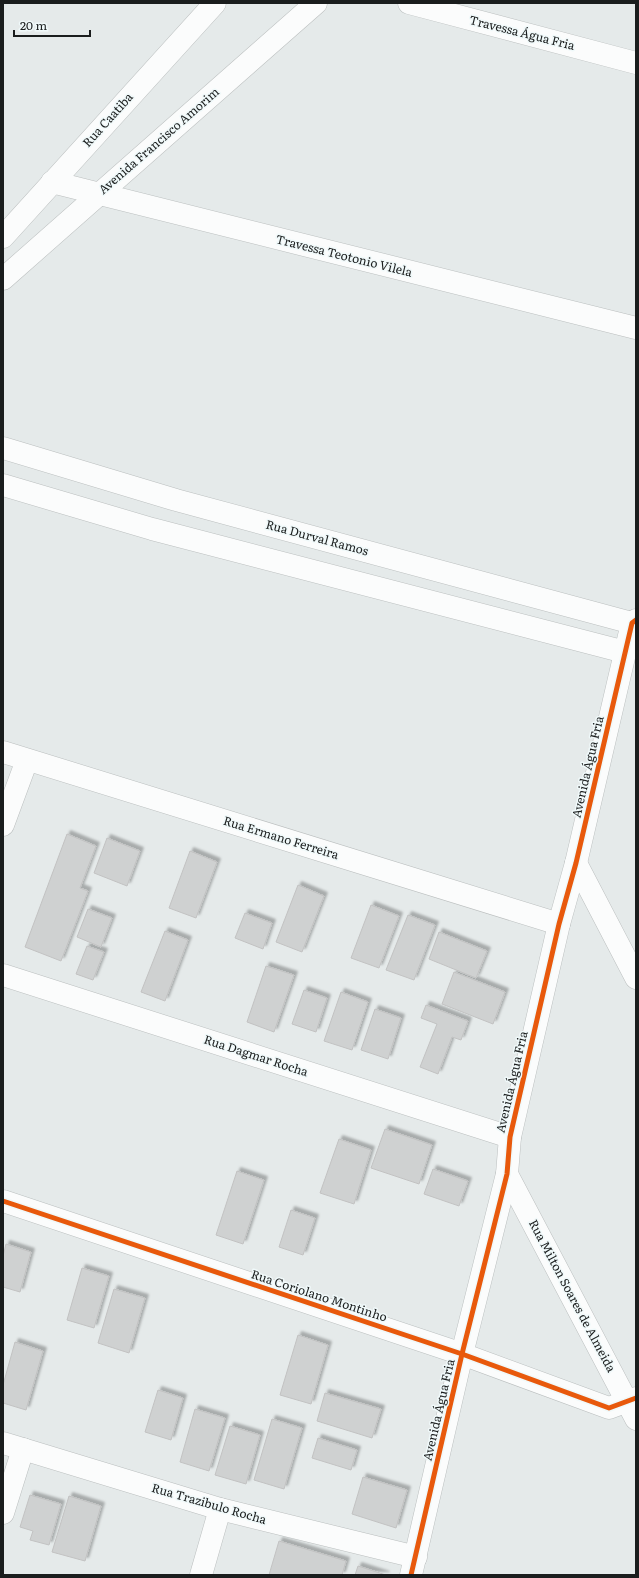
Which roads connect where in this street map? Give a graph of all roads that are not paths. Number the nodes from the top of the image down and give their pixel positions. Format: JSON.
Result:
{"nodes":[{"id":1,"x":215,"y":3,"type":"edge"},
{"id":2,"x":316,"y":3,"type":"edge"},
{"id":3,"x":409,"y":3,"type":"edge"},
{"id":4,"x":636,"y":63,"type":"edge"},
{"id":5,"x":52,"y":182,"type":"junction"},
{"id":6,"x":98,"y":194,"type":"junction"},
{"id":7,"x":3,"y":237,"type":"edge"},
{"id":8,"x":3,"y":279,"type":"edge"},
{"id":9,"x":636,"y":328,"type":"edge"},
{"id":10,"x":3,"y":448,"type":"edge"},
{"id":11,"x":3,"y":485,"type":"edge"},
{"id":12,"x":634,"y":622,"type":"edge"},
{"id":13,"x":625,"y":652,"type":"junction"},
{"id":14,"x":3,"y":752,"type":"edge"},
{"id":15,"x":27,"y":760,"type":"junction"},
{"id":16,"x":3,"y":825,"type":"edge"},
{"id":17,"x":576,"y":863,"type":"junction"},
{"id":18,"x":559,"y":924,"type":"junction"},
{"id":19,"x":3,"y":975,"type":"edge"},
{"id":20,"x":636,"y":978,"type":"edge"},
{"id":21,"x":510,"y":1137,"type":"junction"},
{"id":22,"x":507,"y":1174,"type":"junction"},
{"id":23,"x":3,"y":1201,"type":"edge"},
{"id":24,"x":462,"y":1354,"type":"junction"},
{"id":25,"x":633,"y":1406,"type":"edge"},
{"id":26,"x":13,"y":1446,"type":"edge"},
{"id":27,"x":220,"y":1509,"type":"junction"},
{"id":28,"x":3,"y":1513,"type":"edge"},
{"id":29,"x":414,"y":1566,"type":"edge"},
{"id":30,"x":201,"y":1575,"type":"edge"}],
"edges":[{"from":1,"to":5,"type":"street","name":"Rua Caatiba"},
{"from":2,"to":6,"type":"street","name":"Avenida Francisco Amorim"},
{"from":3,"to":4,"type":"street","name":"Travessa Água Fria"},
{"from":5,"to":6,"type":"street","name":"Travessa Teotonio Vilela"},
{"from":5,"to":7,"type":"street","name":"Rua Caatiba"},
{"from":6,"to":8,"type":"street","name":"Avenida Francisco Amorim"},
{"from":6,"to":9,"type":"street","name":"Travessa Teotonio Vilela"},
{"from":10,"to":12,"type":"street","name":"Rua Durval Ramos"},
{"from":11,"to":13,"type":"street"},
{"from":12,"to":13,"type":"street","name":"Avenida Água Fria"},
{"from":13,"to":17,"type":"street","name":"Avenida Água Fria"},
{"from":14,"to":15,"type":"street","name":"Rua Ermano Ferreira"},
{"from":15,"to":16,"type":"street"},
{"from":15,"to":18,"type":"street","name":"Rua Ermano Ferreira"},
{"from":17,"to":18,"type":"street","name":"Avenida Água Fria"},
{"from":17,"to":20,"type":"street"},
{"from":18,"to":21,"type":"street","name":"Avenida Água Fria"},
{"from":19,"to":21,"type":"street","name":"Rua Dagmar Rocha"},
{"from":21,"to":22,"type":"street","name":"Avenida Água Fria"},
{"from":22,"to":24,"type":"street","name":"Avenida Água Fria"},
{"from":22,"to":25,"type":"street","name":"Rua Milton Soares de Almeida"},
{"from":23,"to":24,"type":"street","name":"Rua Coriolano Montinho"},
{"from":24,"to":25,"type":"street","name":"Rua Coriolano Montinho"},
{"from":24,"to":29,"type":"street","name":"Avenida Água Fria"},
{"from":26,"to":27,"type":"street","name":"Rua Trazibulo Rocha"},
{"from":26,"to":28,"type":"street"},
{"from":27,"to":29,"type":"street","name":"Rua Trazibulo Rocha"},
{"from":27,"to":30,"type":"street"}]}
